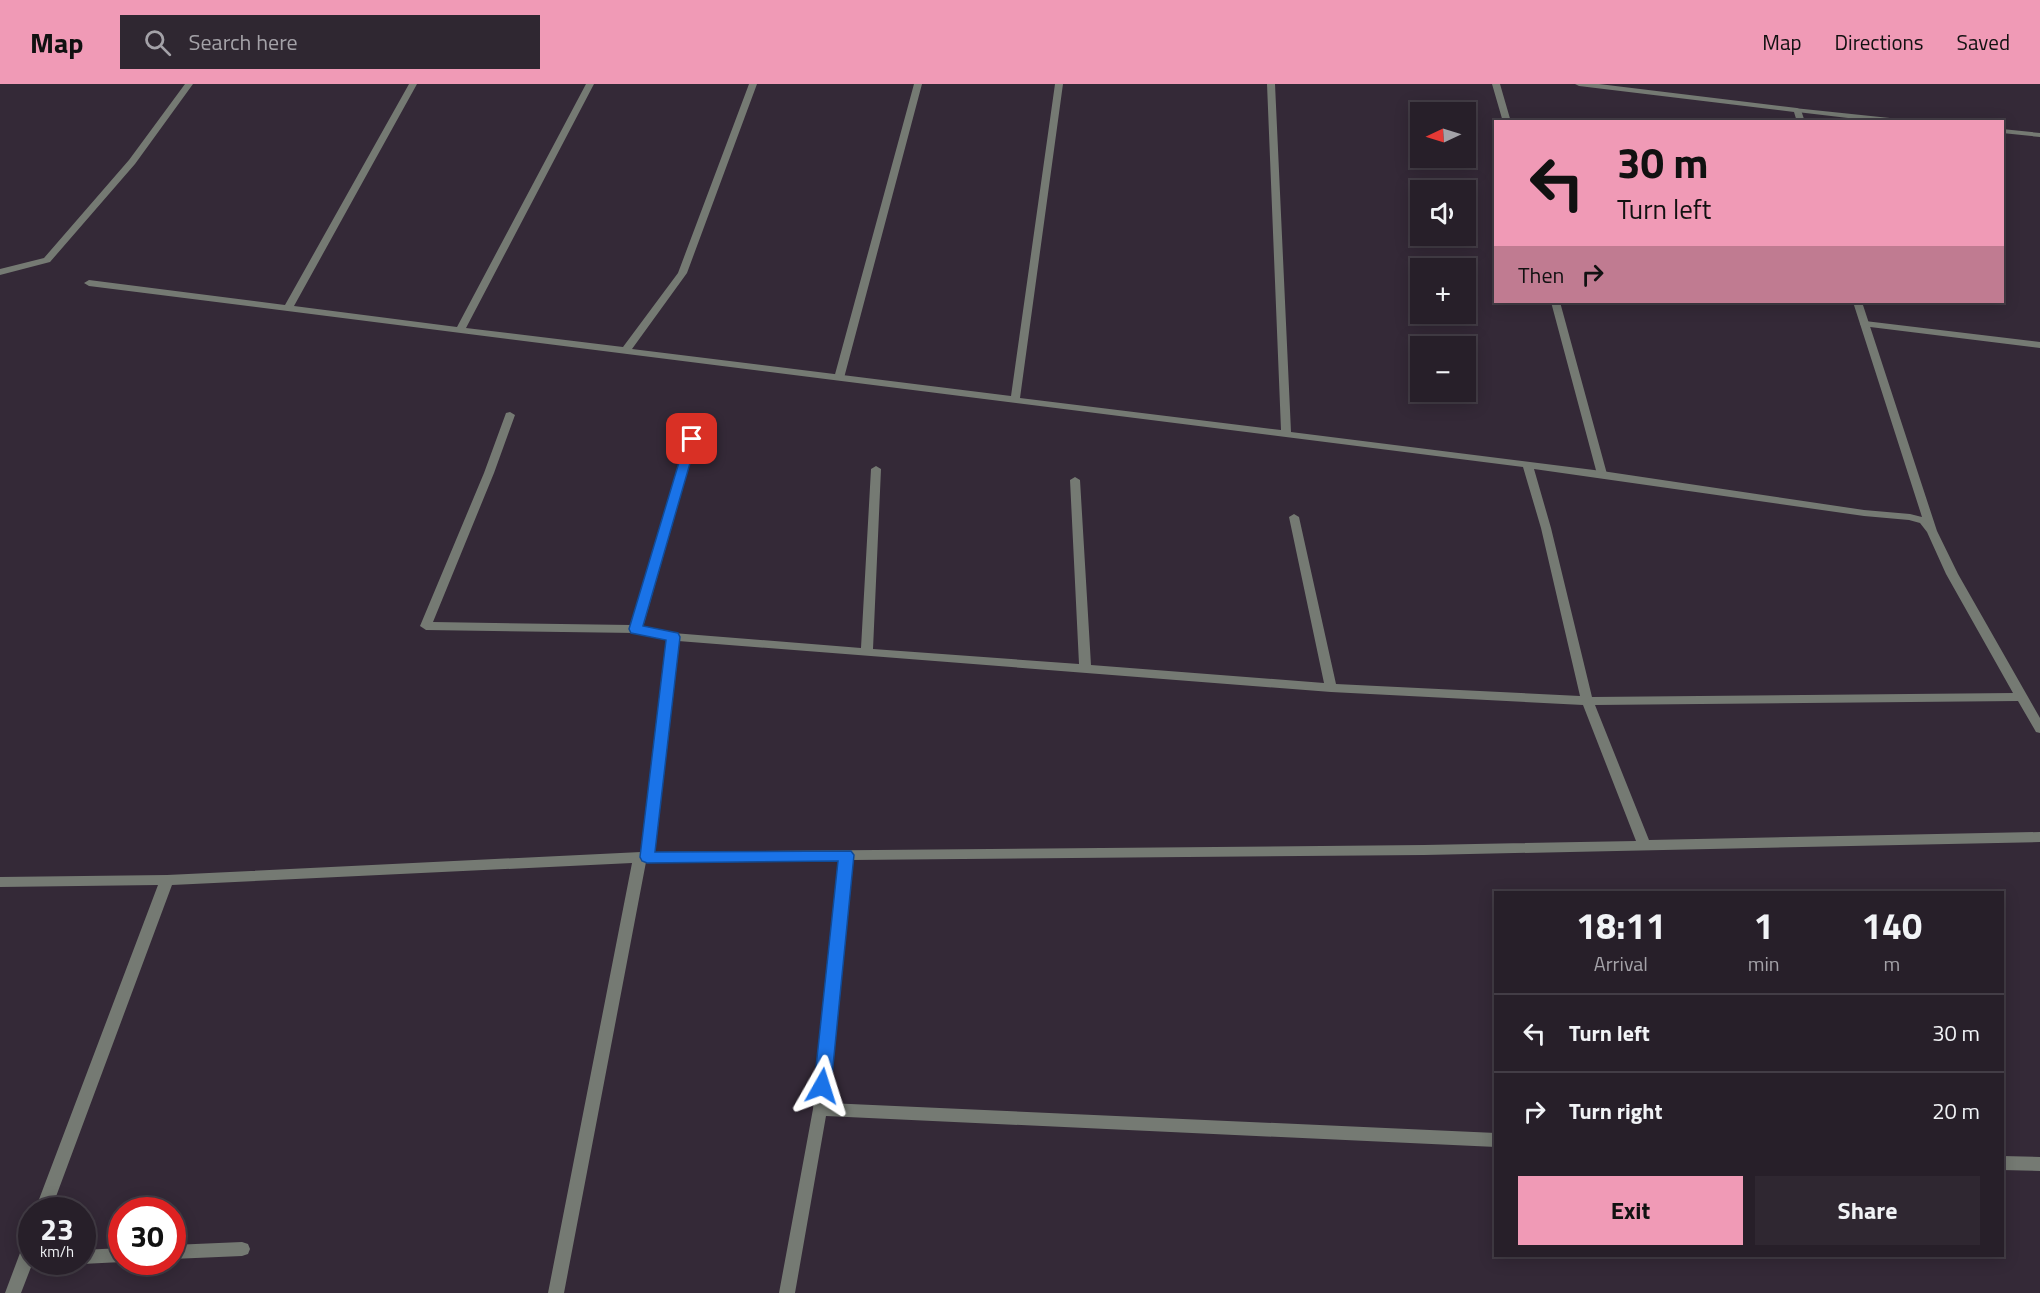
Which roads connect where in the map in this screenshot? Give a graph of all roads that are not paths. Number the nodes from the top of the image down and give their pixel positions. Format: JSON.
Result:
{"nodes":[{"id":1,"x":189,"y":84,"type":"edge"},
{"id":2,"x":413,"y":84,"type":"edge"},
{"id":3,"x":590,"y":84,"type":"edge"},
{"id":4,"x":753,"y":84,"type":"edge"},
{"id":5,"x":918,"y":84,"type":"edge"},
{"id":6,"x":1059,"y":84,"type":"edge"},
{"id":7,"x":1271,"y":84,"type":"edge"},
{"id":8,"x":1497,"y":84,"type":"edge"},
{"id":9,"x":1579,"y":84,"type":"edge"},
{"id":10,"x":1797,"y":110,"type":"junction"},
{"id":11,"x":1506,"y":120,"type":"edge"},
{"id":12,"x":1800,"y":120,"type":"edge"},
{"id":13,"x":1890,"y":120,"type":"edge"},
{"id":14,"x":2004,"y":131,"type":"edge"},
{"id":15,"x":2040,"y":135,"type":"edge"},
{"id":16,"x":0,"y":272,"type":"edge"},
{"id":17,"x":89,"y":283,"type":"dead end"},
{"id":18,"x":1555,"y":303,"type":"edge"},
{"id":19,"x":1858,"y":303,"type":"edge"},
{"id":20,"x":288,"y":308,"type":"junction"},
{"id":21,"x":1865,"y":324,"type":"junction"},
{"id":22,"x":460,"y":330,"type":"junction"},
{"id":23,"x":2040,"y":345,"type":"edge"},
{"id":24,"x":625,"y":351,"type":"junction"},
{"id":25,"x":839,"y":378,"type":"junction"},
{"id":26,"x":1016,"y":400,"type":"junction"},
{"id":27,"x":510,"y":415,"type":"dead end"},
{"id":28,"x":698,"y":418,"type":"dead end"},
{"id":29,"x":1286,"y":434,"type":"junction"},
{"id":30,"x":1528,"y":465,"type":"junction"},
{"id":31,"x":876,"y":469,"type":"dead end"},
{"id":32,"x":1602,"y":474,"type":"junction"},
{"id":33,"x":1075,"y":480,"type":"dead end"},
{"id":34,"x":1294,"y":517,"type":"dead end"},
{"id":35,"x":1932,"y":531,"type":"junction"},
{"id":36,"x":636,"y":629,"type":"junction"},
{"id":37,"x":673,"y":637,"type":"junction"},
{"id":38,"x":867,"y":651,"type":"junction"},
{"id":39,"x":1085,"y":667,"type":"junction"},
{"id":40,"x":1331,"y":687,"type":"junction"},
{"id":41,"x":2022,"y":697,"type":"junction"},
{"id":42,"x":1587,"y":701,"type":"junction"},
{"id":43,"x":2040,"y":729,"type":"edge"},
{"id":44,"x":2040,"y":837,"type":"edge"},
{"id":45,"x":1644,"y":844,"type":"junction"},
{"id":46,"x":846,"y":855,"type":"junction"},
{"id":47,"x":644,"y":858,"type":"junction"},
{"id":48,"x":167,"y":880,"type":"junction"},
{"id":49,"x":0,"y":882,"type":"edge"},
{"id":50,"x":820,"y":1109,"type":"junction"},
{"id":51,"x":1494,"y":1140,"type":"edge"},
{"id":52,"x":2004,"y":1162,"type":"edge"},
{"id":53,"x":2040,"y":1164,"type":"edge"},
{"id":54,"x":49,"y":1197,"type":"edge"},
{"id":55,"x":242,"y":1249,"type":"dead end"},
{"id":56,"x":186,"y":1251,"type":"edge"},
{"id":57,"x":21,"y":1275,"type":"edge"},
{"id":58,"x":13,"y":1293,"type":"edge"},
{"id":59,"x":556,"y":1293,"type":"edge"},
{"id":60,"x":787,"y":1293,"type":"edge"}],
"edges":[{"from":1,"to":16,"type":"street"},
{"from":2,"to":20,"type":"street"},
{"from":3,"to":22,"type":"street"},
{"from":4,"to":24,"type":"street"},
{"from":5,"to":25,"type":"street"},
{"from":6,"to":26,"type":"street"},
{"from":7,"to":29,"type":"street"},
{"from":8,"to":11,"type":"street"},
{"from":9,"to":10,"type":"street"},
{"from":10,"to":12,"type":"street"},
{"from":10,"to":13,"type":"street"},
{"from":14,"to":15,"type":"street"},
{"from":17,"to":20,"type":"street"},
{"from":18,"to":32,"type":"street"},
{"from":19,"to":21,"type":"street"},
{"from":20,"to":22,"type":"street"},
{"from":21,"to":23,"type":"street"},
{"from":21,"to":35,"type":"street"},
{"from":22,"to":24,"type":"street"},
{"from":24,"to":25,"type":"street"},
{"from":25,"to":26,"type":"street"},
{"from":26,"to":29,"type":"street"},
{"from":27,"to":36,"type":"street"},
{"from":28,"to":36,"type":"street"},
{"from":29,"to":30,"type":"street"},
{"from":30,"to":32,"type":"street"},
{"from":30,"to":42,"type":"street"},
{"from":31,"to":38,"type":"street"},
{"from":32,"to":35,"type":"street"},
{"from":33,"to":39,"type":"street"},
{"from":34,"to":40,"type":"street"},
{"from":35,"to":41,"type":"street"},
{"from":36,"to":37,"type":"street"},
{"from":37,"to":38,"type":"street"},
{"from":37,"to":47,"type":"street"},
{"from":38,"to":39,"type":"street"},
{"from":39,"to":40,"type":"street"},
{"from":40,"to":42,"type":"street"},
{"from":41,"to":42,"type":"street"},
{"from":41,"to":43,"type":"street"},
{"from":42,"to":45,"type":"street"},
{"from":44,"to":45,"type":"street"},
{"from":45,"to":46,"type":"street"},
{"from":46,"to":47,"type":"street"},
{"from":46,"to":50,"type":"street"},
{"from":47,"to":48,"type":"street"},
{"from":47,"to":59,"type":"street"},
{"from":48,"to":49,"type":"street"},
{"from":48,"to":54,"type":"street"},
{"from":50,"to":51,"type":"street"},
{"from":50,"to":60,"type":"street"},
{"from":52,"to":53,"type":"street"},
{"from":55,"to":56,"type":"street"},
{"from":57,"to":58,"type":"street"}]}
